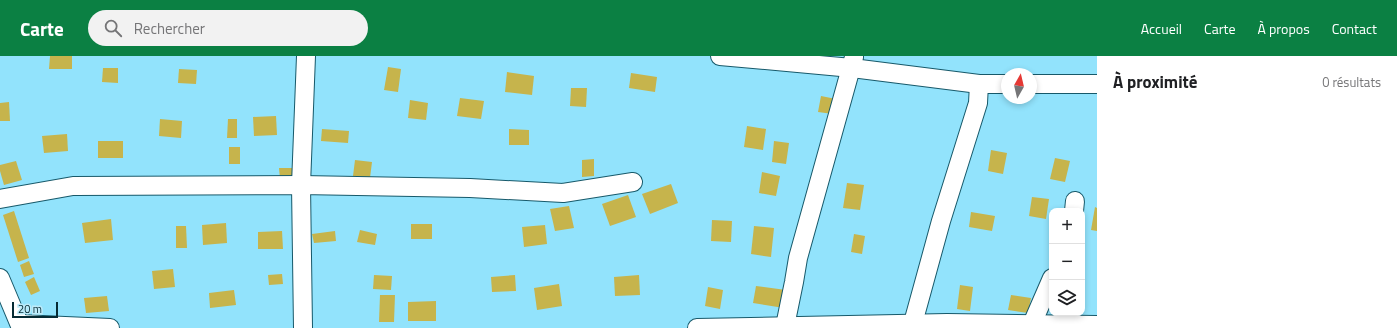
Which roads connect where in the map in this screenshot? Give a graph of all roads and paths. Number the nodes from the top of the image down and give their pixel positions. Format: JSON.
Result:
{"nodes":[{"id":1,"x":306,"y":56,"type":"edge"},
{"id":2,"x":727,"y":56,"type":"edge"},
{"id":3,"x":853,"y":62,"type":"edge"},
{"id":4,"x":979,"y":84,"type":"junction"},
{"id":5,"x":1001,"y":84,"type":"edge"},
{"id":6,"x":1037,"y":84,"type":"edge"},
{"id":7,"x":1097,"y":84,"type":"edge"},
{"id":8,"x":633,"y":182,"type":"dead end"},
{"id":9,"x":301,"y":185,"type":"junction"},
{"id":10,"x":0,"y":199,"type":"edge"},
{"id":11,"x":0,"y":278,"type":"edge"},
{"id":12,"x":1051,"y":280,"type":"edge"},
{"id":13,"x":1032,"y":324,"type":"junction"},
{"id":14,"x":1097,"y":325,"type":"edge"},
{"id":15,"x":20,"y":326,"type":"edge"},
{"id":16,"x":785,"y":326,"type":"junction"},
{"id":17,"x":914,"y":326,"type":"edge"},
{"id":18,"x":110,"y":328,"type":"edge"},
{"id":19,"x":303,"y":328,"type":"edge"},
{"id":20,"x":697,"y":328,"type":"edge"}],
"edges":[{"from":1,"to":9,"type":"street"},
{"from":2,"to":3,"type":"street"},
{"from":3,"to":4,"type":"street"},
{"from":3,"to":16,"type":"street"},
{"from":4,"to":5,"type":"street"},
{"from":4,"to":17,"type":"street"},
{"from":6,"to":7,"type":"street"},
{"from":8,"to":9,"type":"street"},
{"from":9,"to":10,"type":"street"},
{"from":9,"to":19,"type":"street"},
{"from":11,"to":15,"type":"street"},
{"from":12,"to":13,"type":"street"},
{"from":13,"to":14,"type":"street"},
{"from":13,"to":17,"type":"street"},
{"from":15,"to":18,"type":"street"},
{"from":16,"to":17,"type":"street"},
{"from":16,"to":20,"type":"street"}]}
